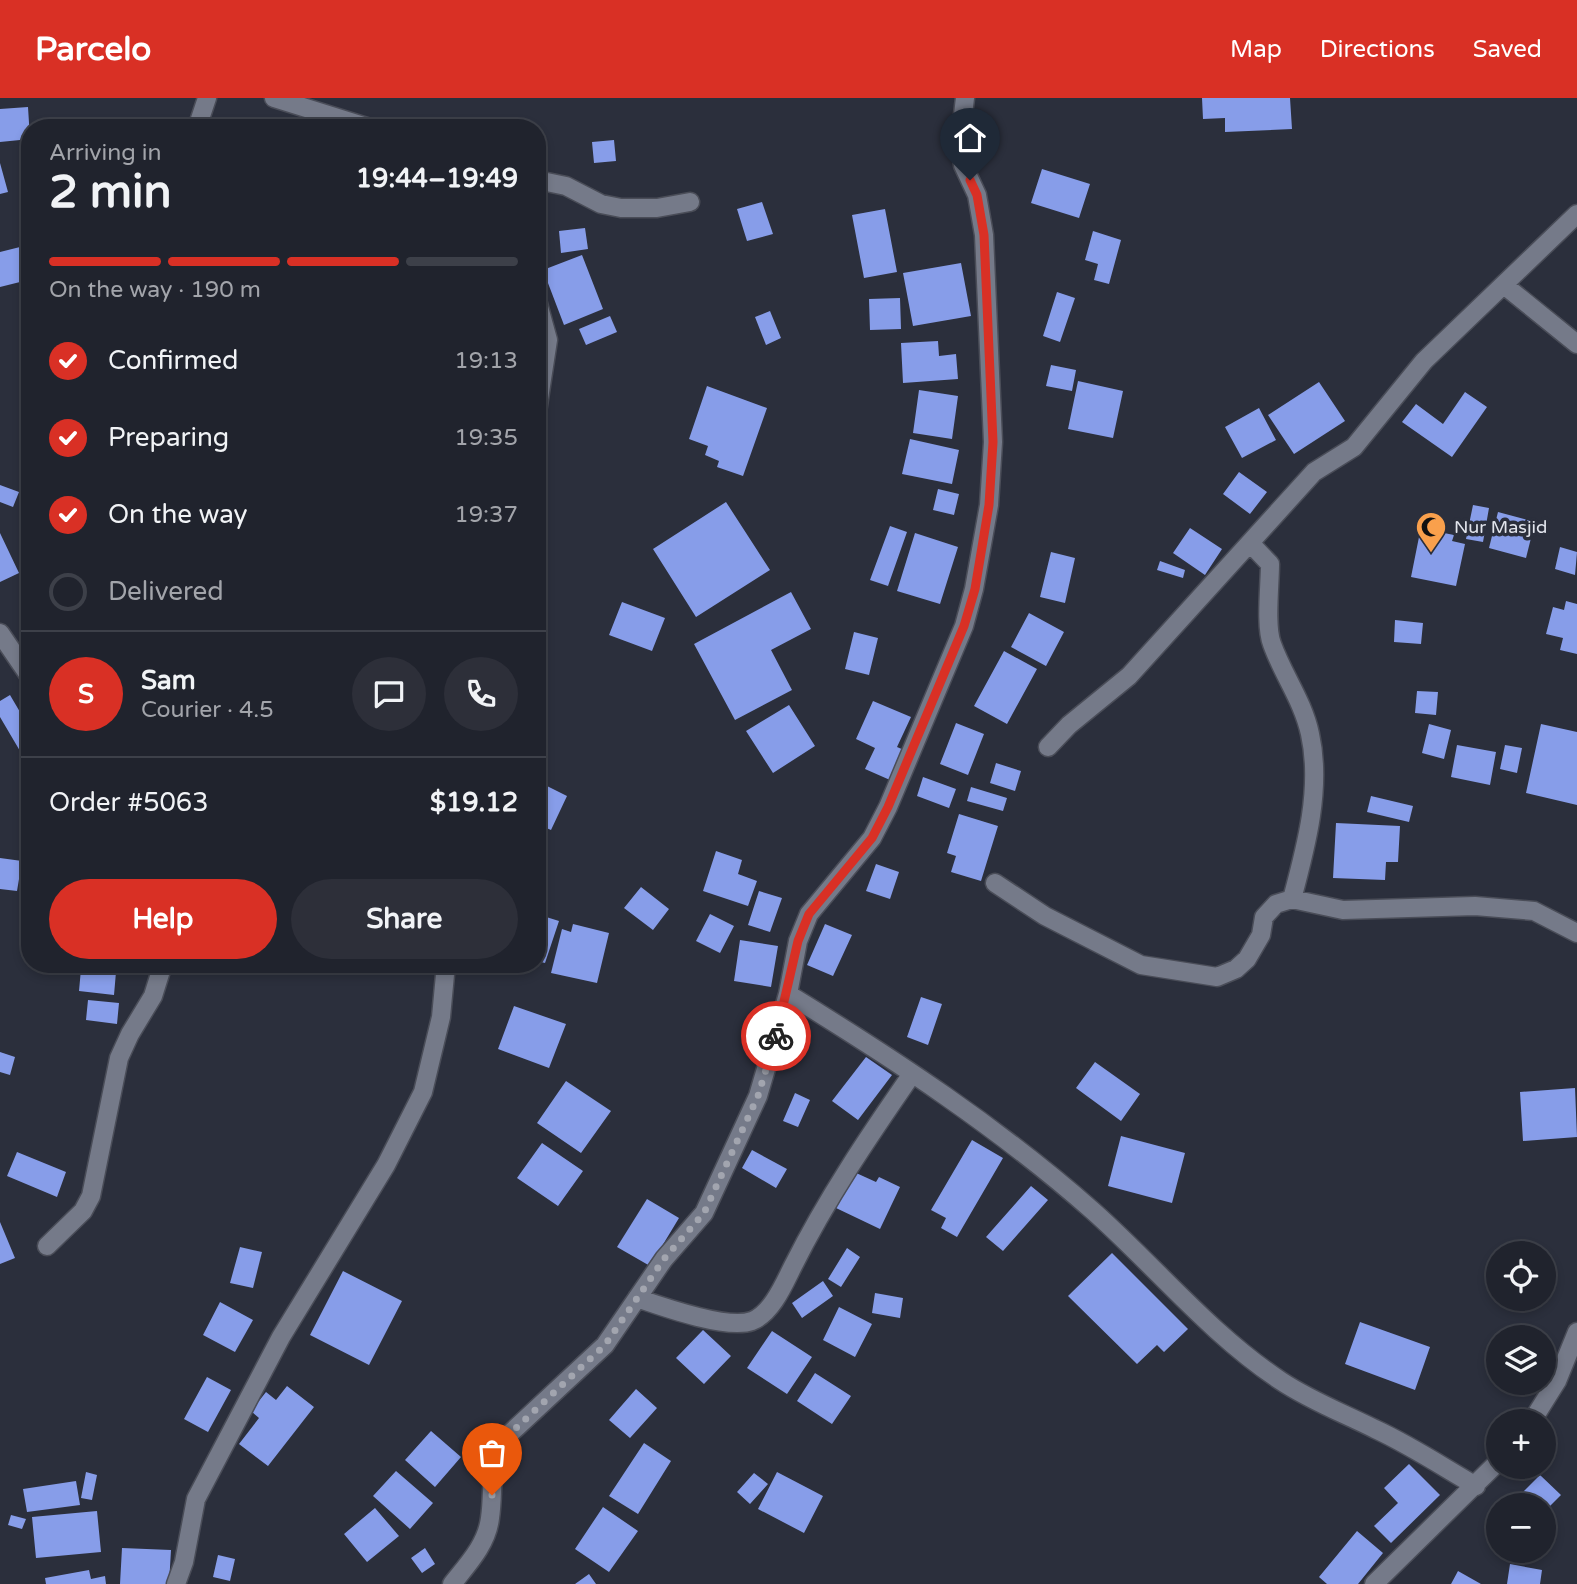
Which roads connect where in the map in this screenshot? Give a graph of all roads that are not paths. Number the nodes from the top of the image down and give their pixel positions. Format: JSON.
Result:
{"nodes":[{"id":1,"x":207,"y":98,"type":"edge"},
{"id":2,"x":274,"y":98,"type":"edge"},
{"id":3,"x":965,"y":98,"type":"edge"},
{"id":4,"x":200,"y":119,"type":"edge"},
{"id":5,"x":341,"y":119,"type":"edge"},
{"id":6,"x":546,"y":182,"type":"edge"},
{"id":7,"x":690,"y":202,"type":"dead end"},
{"id":8,"x":1577,"y":214,"type":"edge"},
{"id":9,"x":1504,"y":285,"type":"junction"},
{"id":10,"x":546,"y":333,"type":"edge"},
{"id":11,"x":1577,"y":344,"type":"edge"},
{"id":12,"x":546,"y":353,"type":"edge"},
{"id":13,"x":1250,"y":543,"type":"junction"},
{"id":14,"x":0,"y":633,"type":"edge"},
{"id":15,"x":21,"y":664,"type":"edge"},
{"id":16,"x":1048,"y":747,"type":"dead end"},
{"id":17,"x":995,"y":883,"type":"dead end"},
{"id":18,"x":1292,"y":899,"type":"junction"},
{"id":19,"x":1577,"y":933,"type":"edge"},
{"id":20,"x":160,"y":973,"type":"edge"},
{"id":21,"x":445,"y":973,"type":"edge"},
{"id":22,"x":788,"y":994,"type":"junction"},
{"id":23,"x":912,"y":1074,"type":"junction"},
{"id":24,"x":47,"y":1246,"type":"dead end"},
{"id":25,"x":637,"y":1298,"type":"junction"},
{"id":26,"x":1577,"y":1332,"type":"edge"},
{"id":27,"x":1540,"y":1409,"type":"edge"},
{"id":28,"x":1486,"y":1475,"type":"edge"},
{"id":29,"x":1476,"y":1486,"type":"junction"},
{"id":30,"x":176,"y":1584,"type":"edge"},
{"id":31,"x":452,"y":1584,"type":"edge"},
{"id":32,"x":1374,"y":1584,"type":"edge"}],
"edges":[{"from":1,"to":4,"type":"street"},
{"from":2,"to":5,"type":"street"},
{"from":3,"to":22,"type":"street"},
{"from":6,"to":7,"type":"street"},
{"from":8,"to":9,"type":"street"},
{"from":9,"to":11,"type":"street"},
{"from":9,"to":13,"type":"street"},
{"from":10,"to":12,"type":"street"},
{"from":13,"to":16,"type":"street"},
{"from":13,"to":18,"type":"street"},
{"from":14,"to":15,"type":"street"},
{"from":17,"to":18,"type":"street"},
{"from":18,"to":19,"type":"street"},
{"from":20,"to":24,"type":"street"},
{"from":21,"to":30,"type":"street"},
{"from":22,"to":23,"type":"street"},
{"from":22,"to":25,"type":"street"},
{"from":23,"to":25,"type":"street"},
{"from":23,"to":29,"type":"street"},
{"from":25,"to":31,"type":"street"},
{"from":26,"to":27,"type":"street"},
{"from":28,"to":29,"type":"street"},
{"from":29,"to":32,"type":"street"}]}
